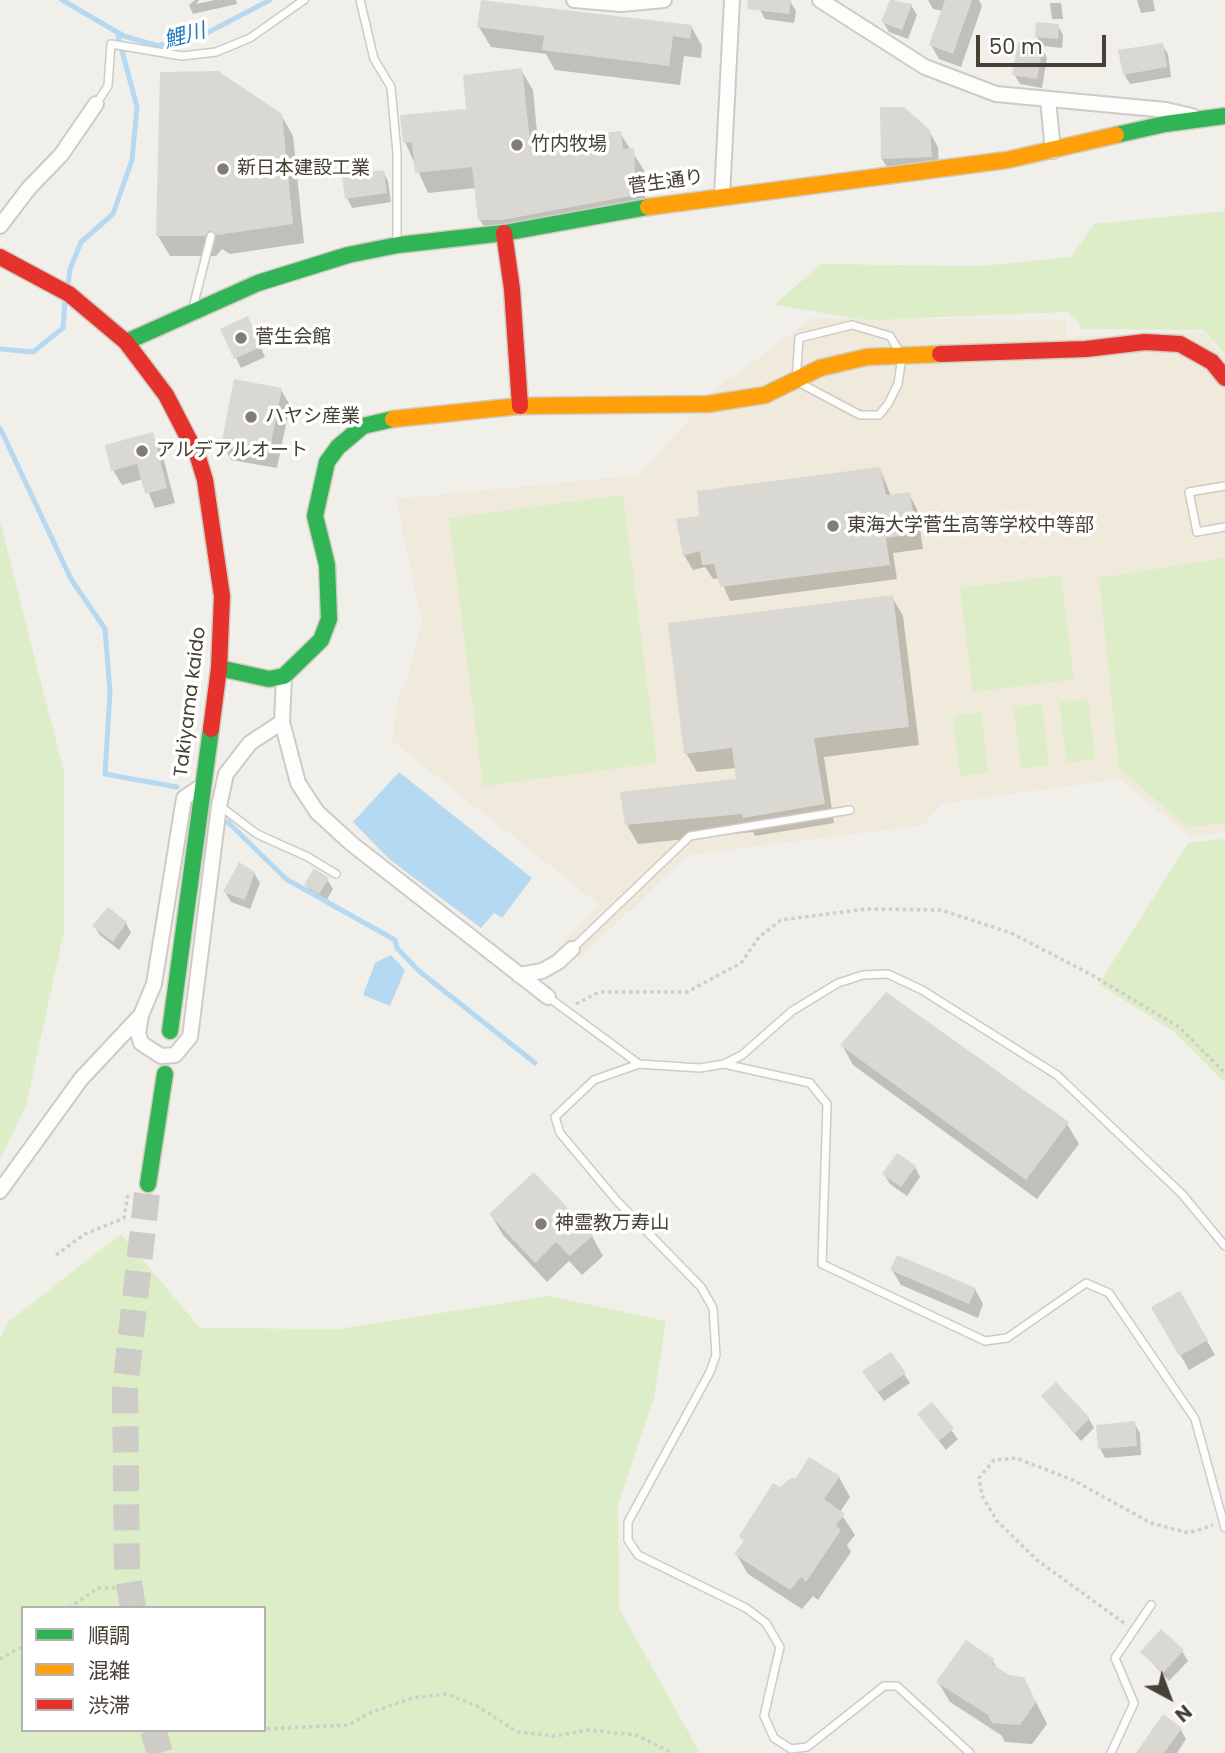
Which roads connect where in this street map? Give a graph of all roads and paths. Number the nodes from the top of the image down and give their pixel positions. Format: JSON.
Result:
{"nodes":[{"id":1,"x":304,"y":0,"type":"edge"},
{"id":2,"x":360,"y":0,"type":"edge"},
{"id":3,"x":574,"y":0,"type":"edge"},
{"id":4,"x":664,"y":0,"type":"edge"},
{"id":5,"x":732,"y":0,"type":"edge"},
{"id":6,"x":820,"y":0,"type":"edge"},
{"id":7,"x":1048,"y":100,"type":"junction"},
{"id":8,"x":96,"y":103,"type":"joint"},
{"id":9,"x":1225,"y":116,"type":"edge"},
{"id":10,"x":1200,"y":118,"type":"junction"},
{"id":11,"x":1053,"y":150,"type":"junction"},
{"id":12,"x":722,"y":196,"type":"junction"},
{"id":13,"x":0,"y":226,"type":"edge"},
{"id":14,"x":504,"y":233,"type":"junction"},
{"id":15,"x":211,"y":236,"type":"dead end"},
{"id":16,"x":398,"y":245,"type":"junction"},
{"id":17,"x":0,"y":257,"type":"edge"},
{"id":18,"x":192,"y":310,"type":"junction"},
{"id":19,"x":126,"y":342,"type":"junction"},
{"id":20,"x":902,"y":356,"type":"junction"},
{"id":21,"x":1225,"y":378,"type":"edge"},
{"id":22,"x":796,"y":381,"type":"junction"},
{"id":23,"x":520,"y":406,"type":"junction"},
{"id":24,"x":1225,"y":486,"type":"edge"},
{"id":25,"x":1225,"y":527,"type":"edge"},
{"id":26,"x":219,"y":668,"type":"junction"},
{"id":27,"x":284,"y":676,"type":"junction"},
{"id":28,"x":282,"y":722,"type":"junction"},
{"id":29,"x":202,"y":786,"type":"junction"},
{"id":30,"x":219,"y":806,"type":"junction"},
{"id":31,"x":850,"y":810,"type":"dead end"},
{"id":32,"x":336,"y":874,"type":"dead end"},
{"id":33,"x":572,"y":949,"type":"joint"},
{"id":34,"x":519,"y":975,"type":"junction"},
{"id":35,"x":548,"y":997,"type":"joint"},
{"id":36,"x":575,"y":1003,"type":"dead end"},
{"id":37,"x":141,"y":1015,"type":"junction"},
{"id":38,"x":170,"y":1031,"type":"dead end"},
{"id":39,"x":724,"y":1064,"type":"junction"},
{"id":40,"x":639,"y":1065,"type":"junction"},
{"id":41,"x":1225,"y":1073,"type":"edge"},
{"id":42,"x":165,"y":1074,"type":"dead end"},
{"id":43,"x":148,"y":1185,"type":"tunnel mouth"},
{"id":44,"x":0,"y":1191,"type":"edge"},
{"id":45,"x":128,"y":1192,"type":"dead end"},
{"id":46,"x":1225,"y":1246,"type":"edge"},
{"id":47,"x":56,"y":1255,"type":"dead end"},
{"id":48,"x":1224,"y":1525,"type":"edge"},
{"id":49,"x":1151,"y":1605,"type":"dead end"},
{"id":50,"x":72,"y":1606,"type":"edge"},
{"id":51,"x":132,"y":1606,"type":"edge"},
{"id":52,"x":1134,"y":1630,"type":"junction"},
{"id":53,"x":21,"y":1647,"type":"edge"},
{"id":54,"x":0,"y":1659,"type":"edge"},
{"id":55,"x":266,"y":1729,"type":"edge"},
{"id":56,"x":673,"y":1753,"type":"edge"},
{"id":57,"x":970,"y":1753,"type":"edge"},
{"id":58,"x":1111,"y":1753,"type":"edge"}],
"edges":[{"from":1,"to":8,"type":"lane"},
{"from":2,"to":16,"type":"lane"},
{"from":3,"to":4,"type":"street"},
{"from":5,"to":12,"type":"street"},
{"from":6,"to":7,"type":"street"},
{"from":7,"to":10,"type":"street"},
{"from":7,"to":11,"type":"street"},
{"from":8,"to":13,"type":"street"},
{"from":9,"to":10,"type":"main road","name":"菅生通り"},
{"from":10,"to":11,"type":"main road","name":"菅生通り"},
{"from":11,"to":12,"type":"main road","name":"菅生通り"},
{"from":12,"to":14,"type":"main road","name":"菅生通り"},
{"from":14,"to":16,"type":"main road","name":"菅生通り"},
{"from":14,"to":23,"type":"main road"},
{"from":15,"to":18,"type":"lane"},
{"from":16,"to":18,"type":"main road","name":"菅生通り"},
{"from":17,"to":19,"type":"main road","name":"Takiyama kaido"},
{"from":18,"to":19,"type":"main road","name":"菅生通り"},
{"from":19,"to":26,"type":"main road","name":"Takiyama kaido"},
{"from":20,"to":21,"type":"main road"},
{"from":20,"to":22,"type":"main road"},
{"from":20,"to":22,"type":"lane"},
{"from":20,"to":22,"type":"lane"},
{"from":22,"to":23,"type":"main road"},
{"from":23,"to":27,"type":"main road"},
{"from":24,"to":25,"type":"lane"},
{"from":26,"to":27,"type":"main road"},
{"from":26,"to":29,"type":"main road","name":"Takiyama kaido"},
{"from":27,"to":28,"type":"street"},
{"from":28,"to":30,"type":"street"},
{"from":28,"to":34,"type":"street"},
{"from":29,"to":37,"type":"street"},
{"from":29,"to":38,"type":"main road","name":"Takiyama kaido"},
{"from":30,"to":32,"type":"lane"},
{"from":30,"to":37,"type":"street"},
{"from":31,"to":33,"type":"lane"},
{"from":33,"to":34,"type":"street"},
{"from":34,"to":35,"type":"street"},
{"from":35,"to":40,"type":"lane"},
{"from":36,"to":41,"type":"path"},
{"from":37,"to":44,"type":"street"},
{"from":39,"to":40,"type":"lane"},
{"from":39,"to":46,"type":"lane"},
{"from":39,"to":48,"type":"lane"},
{"from":40,"to":57,"type":"lane"},
{"from":42,"to":43,"type":"main road"},
{"from":45,"to":47,"type":"path"},
{"from":48,"to":52,"type":"path"},
{"from":49,"to":52,"type":"lane"},
{"from":50,"to":51,"type":"path"},
{"from":52,"to":58,"type":"lane"},
{"from":53,"to":54,"type":"path"},
{"from":55,"to":56,"type":"path"}]}
